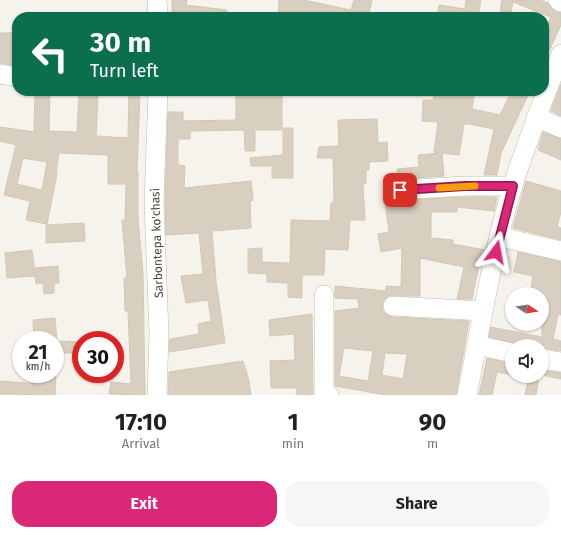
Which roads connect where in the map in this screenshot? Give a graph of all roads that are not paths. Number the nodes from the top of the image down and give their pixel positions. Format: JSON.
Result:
{"nodes":[{"id":1,"x":158,"y":0,"type":"edge"},
{"id":2,"x":558,"y":0,"type":"edge"},
{"id":3,"x":561,"y":2,"type":"edge"},
{"id":4,"x":158,"y":12,"type":"edge"},
{"id":5,"x":561,"y":54,"type":"edge"},
{"id":6,"x":0,"y":74,"type":"edge"},
{"id":7,"x":12,"y":75,"type":"edge"},
{"id":8,"x":549,"y":84,"type":"edge"},
{"id":9,"x":158,"y":96,"type":"edge"},
{"id":10,"x":544,"y":96,"type":"edge"},
{"id":11,"x":536,"y":117,"type":"junction"},
{"id":12,"x":561,"y":128,"type":"edge"},
{"id":13,"x":513,"y":186,"type":"junction"},
{"id":14,"x":400,"y":190,"type":"dead end"},
{"id":15,"x":500,"y":237,"type":"junction"},
{"id":16,"x":561,"y":251,"type":"edge"},
{"id":17,"x":324,"y":295,"type":"dead end"},
{"id":18,"x":393,"y":306,"type":"dead end"},
{"id":19,"x":483,"y":311,"type":"junction"},
{"id":20,"x":477,"y":346,"type":"junction"},
{"id":21,"x":505,"y":352,"type":"edge"},
{"id":22,"x":549,"y":360,"type":"edge"},
{"id":23,"x":561,"y":362,"type":"edge"},
{"id":24,"x":157,"y":395,"type":"edge"},
{"id":25,"x":329,"y":395,"type":"edge"},
{"id":26,"x":467,"y":395,"type":"edge"}],
"edges":[{"from":1,"to":4,"type":"street"},
{"from":2,"to":3,"type":"street"},
{"from":5,"to":8,"type":"street"},
{"from":6,"to":7,"type":"street"},
{"from":9,"to":24,"type":"street","name":"Sarbontepa ko'chasi"},
{"from":10,"to":11,"type":"street"},
{"from":11,"to":12,"type":"street"},
{"from":11,"to":13,"type":"street"},
{"from":13,"to":14,"type":"street"},
{"from":13,"to":15,"type":"street"},
{"from":15,"to":16,"type":"street"},
{"from":15,"to":19,"type":"street"},
{"from":17,"to":25,"type":"street"},
{"from":18,"to":19,"type":"street"},
{"from":19,"to":20,"type":"street"},
{"from":20,"to":21,"type":"street"},
{"from":20,"to":26,"type":"street"},
{"from":22,"to":23,"type":"street"}]}
